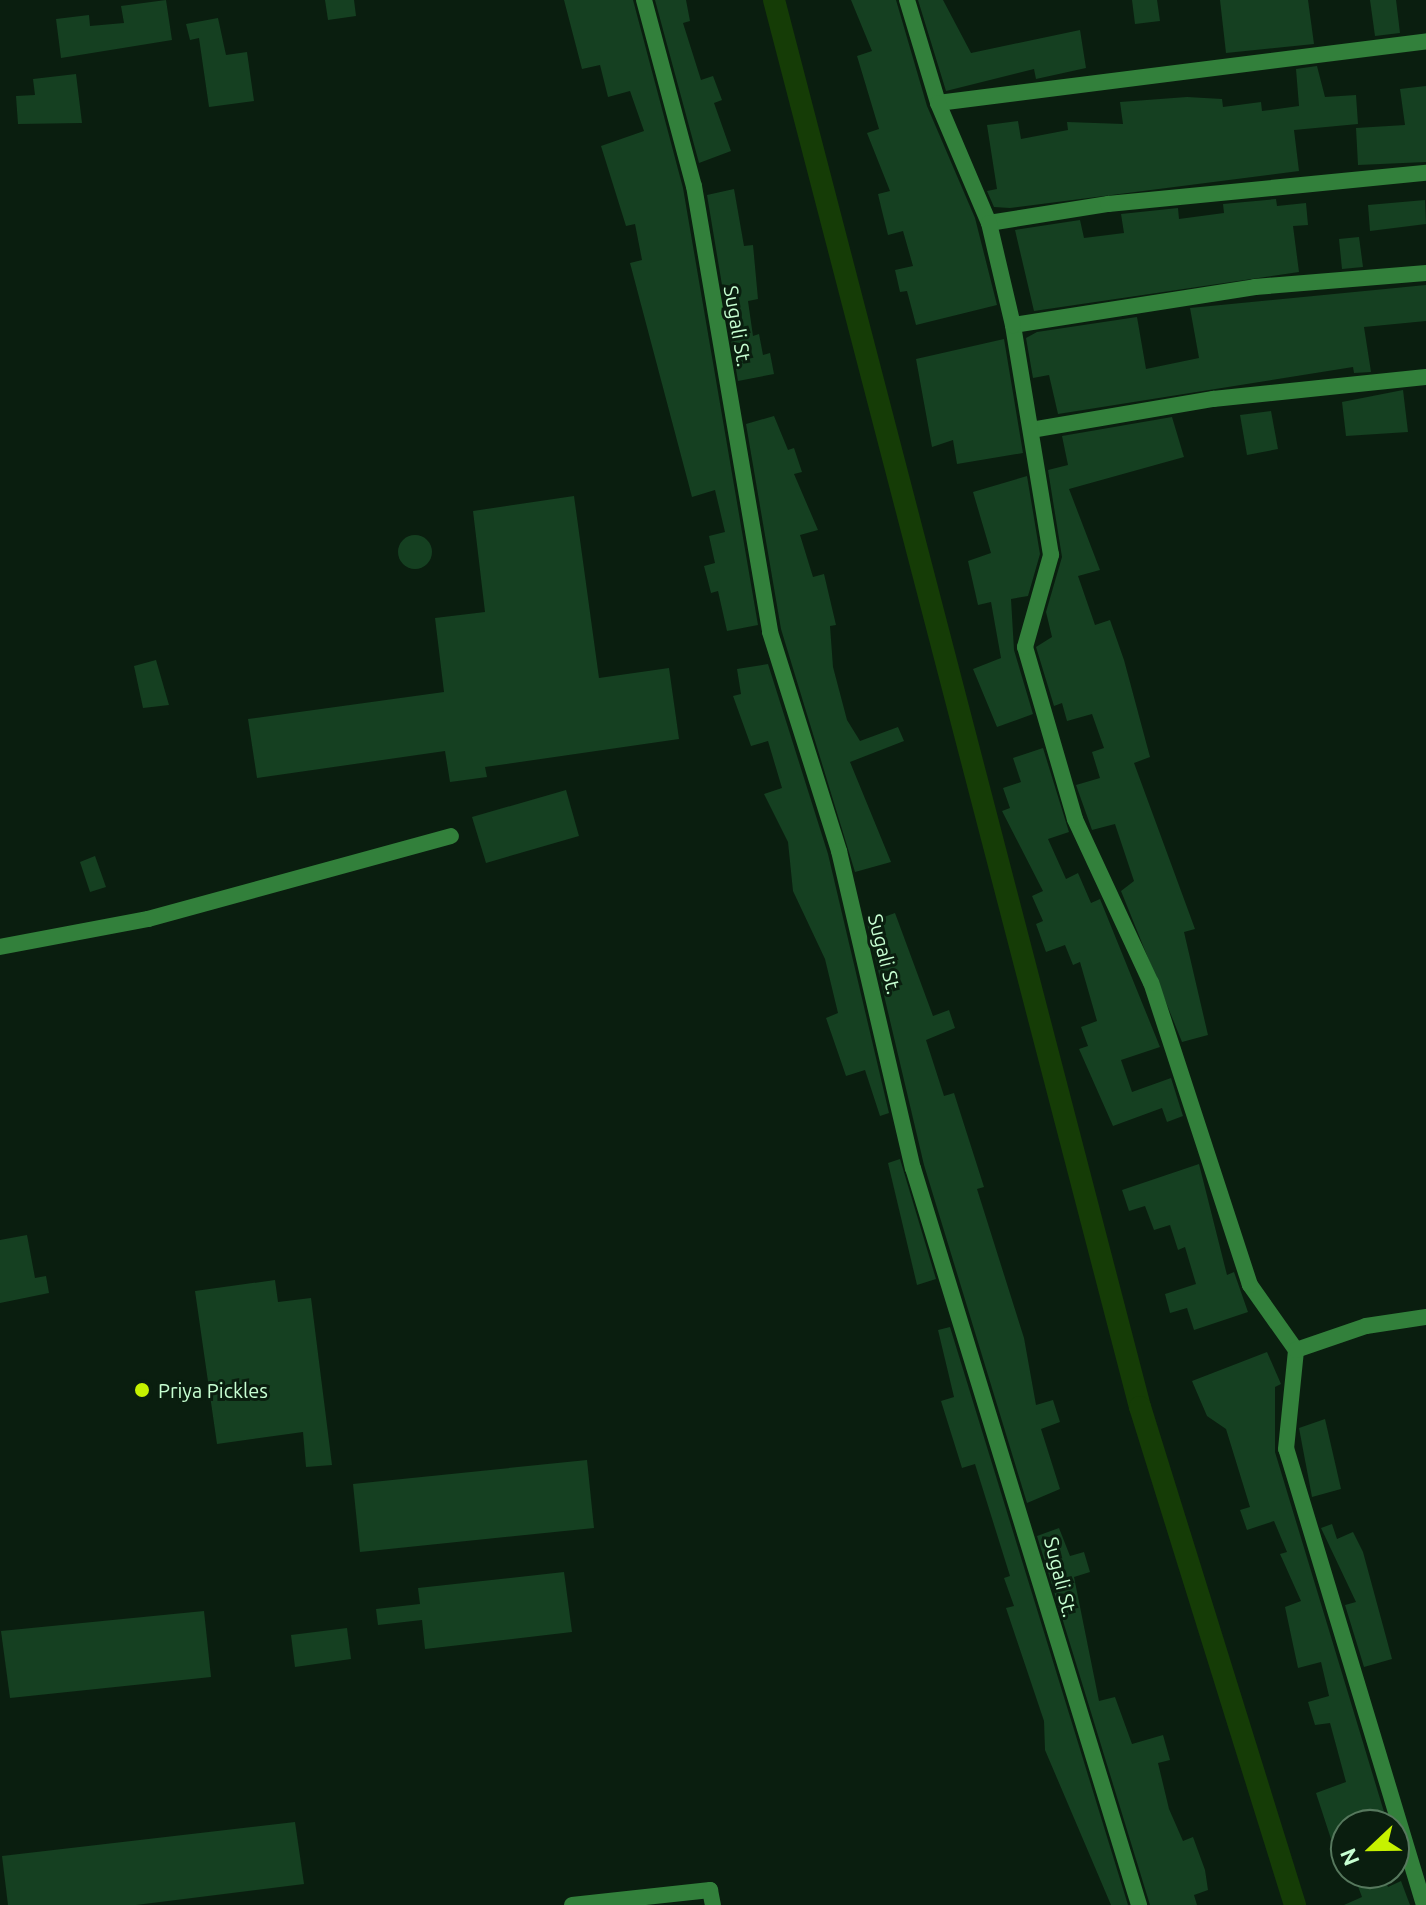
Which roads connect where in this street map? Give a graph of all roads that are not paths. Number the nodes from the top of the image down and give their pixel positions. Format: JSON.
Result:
{"nodes":[{"id":1,"x":644,"y":0,"type":"edge"},
{"id":2,"x":907,"y":0,"type":"edge"},
{"id":3,"x":1426,"y":41,"type":"edge"},
{"id":4,"x":938,"y":103,"type":"junction"},
{"id":5,"x":1426,"y":173,"type":"edge"},
{"id":6,"x":989,"y":223,"type":"junction"},
{"id":7,"x":1426,"y":273,"type":"edge"},
{"id":8,"x":1013,"y":325,"type":"junction"},
{"id":9,"x":1426,"y":377,"type":"edge"},
{"id":10,"x":1031,"y":430,"type":"junction"},
{"id":11,"x":451,"y":836,"type":"dead end"},
{"id":12,"x":0,"y":947,"type":"edge"},
{"id":13,"x":1426,"y":1317,"type":"edge"},
{"id":14,"x":1296,"y":1350,"type":"junction"},
{"id":15,"x":572,"y":1905,"type":"edge"},
{"id":16,"x":713,"y":1905,"type":"edge"},
{"id":17,"x":1139,"y":1905,"type":"edge"},
{"id":18,"x":1424,"y":1905,"type":"edge"}],
"edges":[{"from":1,"to":17,"type":"street","name":"Sugali St."},
{"from":2,"to":4,"type":"street"},
{"from":3,"to":4,"type":"street"},
{"from":4,"to":6,"type":"street"},
{"from":5,"to":6,"type":"street"},
{"from":6,"to":8,"type":"street"},
{"from":7,"to":8,"type":"street"},
{"from":8,"to":10,"type":"street"},
{"from":9,"to":10,"type":"street"},
{"from":10,"to":14,"type":"street"},
{"from":11,"to":12,"type":"street"},
{"from":13,"to":14,"type":"street"},
{"from":14,"to":18,"type":"street"},
{"from":15,"to":16,"type":"street"}]}
